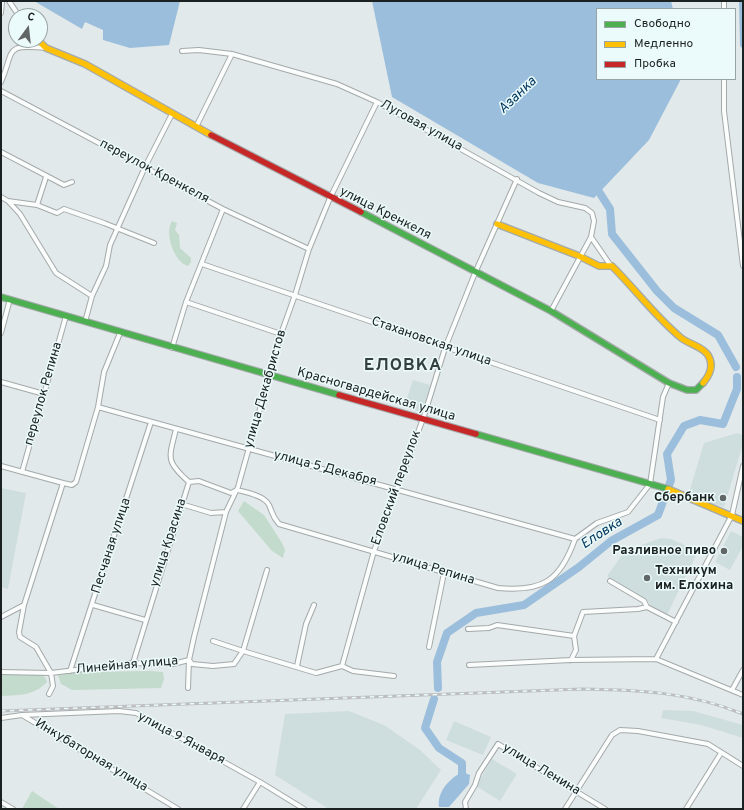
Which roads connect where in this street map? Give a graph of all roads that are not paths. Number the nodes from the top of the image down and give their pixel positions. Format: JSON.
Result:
{"nodes":[{"id":1,"x":2,"y":1,"type":"edge"},
{"id":2,"x":1,"y":13,"type":"edge"},
{"id":3,"x":18,"y":48,"type":"edge"},
{"id":4,"x":46,"y":48,"type":"edge"},
{"id":5,"x":182,"y":50,"type":"dead end"},
{"id":6,"x":232,"y":54,"type":"junction"},
{"id":7,"x":724,"y":80,"type":"edge"},
{"id":8,"x":1,"y":82,"type":"edge"},
{"id":9,"x":1,"y":91,"type":"edge"},
{"id":10,"x":377,"y":102,"type":"junction"},
{"id":11,"x":172,"y":114,"type":"junction"},
{"id":12,"x":196,"y":128,"type":"junction"},
{"id":13,"x":1,"y":152,"type":"edge"},
{"id":14,"x":145,"y":167,"type":"junction"},
{"id":15,"x":46,"y":177,"type":"junction"},
{"id":16,"x":517,"y":179,"type":"junction"},
{"id":17,"x":72,"y":182,"type":"dead end"},
{"id":18,"x":1,"y":197,"type":"edge"},
{"id":19,"x":330,"y":198,"type":"junction"},
{"id":20,"x":8,"y":201,"type":"junction"},
{"id":21,"x":37,"y":205,"type":"junction"},
{"id":22,"x":223,"y":210,"type":"junction"},
{"id":23,"x":496,"y":224,"type":"junction"},
{"id":24,"x":117,"y":228,"type":"junction"},
{"id":25,"x":591,"y":237,"type":"junction"},
{"id":26,"x":154,"y":243,"type":"dead end"},
{"id":27,"x":309,"y":249,"type":"junction"},
{"id":28,"x":579,"y":256,"type":"junction"},
{"id":29,"x":743,"y":260,"type":"edge"},
{"id":30,"x":202,"y":264,"type":"junction"},
{"id":31,"x":612,"y":266,"type":"junction"},
{"id":32,"x":743,"y":266,"type":"edge"},
{"id":33,"x":475,"y":273,"type":"junction"},
{"id":34,"x":295,"y":295,"type":"junction"},
{"id":35,"x":1,"y":296,"type":"edge"},
{"id":36,"x":92,"y":296,"type":"junction"},
{"id":37,"x":10,"y":299,"type":"junction"},
{"id":38,"x":186,"y":302,"type":"junction"},
{"id":39,"x":551,"y":312,"type":"junction"},
{"id":40,"x":66,"y":316,"type":"junction"},
{"id":41,"x":85,"y":322,"type":"junction"},
{"id":42,"x":1,"y":333,"type":"edge"},
{"id":43,"x":120,"y":333,"type":"junction"},
{"id":44,"x":281,"y":334,"type":"junction"},
{"id":45,"x":172,"y":348,"type":"junction"},
{"id":46,"x":446,"y":348,"type":"junction"},
{"id":47,"x":269,"y":376,"type":"junction"},
{"id":48,"x":1,"y":382,"type":"edge"},
{"id":49,"x":669,"y":383,"type":"junction"},
{"id":50,"x":44,"y":394,"type":"junction"},
{"id":51,"x":98,"y":407,"type":"junction"},
{"id":52,"x":422,"y":419,"type":"junction"},
{"id":53,"x":660,"y":420,"type":"junction"},
{"id":54,"x":151,"y":422,"type":"junction"},
{"id":55,"x":176,"y":429,"type":"junction"},
{"id":56,"x":249,"y":448,"type":"junction"},
{"id":57,"x":1,"y":466,"type":"edge"},
{"id":58,"x":743,"y":466,"type":"edge"},
{"id":59,"x":22,"y":472,"type":"junction"},
{"id":60,"x":189,"y":482,"type":"junction"},
{"id":61,"x":63,"y":483,"type":"junction"},
{"id":62,"x":650,"y":484,"type":"junction"},
{"id":63,"x":396,"y":488,"type":"junction"},
{"id":64,"x":237,"y":490,"type":"junction"},
{"id":65,"x":182,"y":504,"type":"junction"},
{"id":66,"x":226,"y":512,"type":"junction"},
{"id":67,"x":732,"y":515,"type":"junction"},
{"id":68,"x":743,"y":521,"type":"edge"},
{"id":69,"x":575,"y":539,"type":"junction"},
{"id":70,"x":374,"y":551,"type":"junction"},
{"id":71,"x":267,"y":570,"type":"dead end"},
{"id":72,"x":444,"y":573,"type":"junction"},
{"id":73,"x":610,"y":581,"type":"dead end"},
{"id":74,"x":24,"y":605,"type":"junction"},
{"id":75,"x":93,"y":605,"type":"junction"},
{"id":76,"x":314,"y":605,"type":"dead end"},
{"id":77,"x":647,"y":607,"type":"junction"},
{"id":78,"x":1,"y":617,"type":"edge"},
{"id":79,"x":145,"y":620,"type":"junction"},
{"id":80,"x":676,"y":622,"type":"junction"},
{"id":81,"x":468,"y":629,"type":"dead end"},
{"id":82,"x":574,"y":636,"type":"junction"},
{"id":83,"x":213,"y":641,"type":"dead end"},
{"id":84,"x":429,"y":647,"type":"dead end"},
{"id":85,"x":244,"y":651,"type":"junction"},
{"id":86,"x":656,"y":659,"type":"junction"},
{"id":87,"x":189,"y":660,"type":"junction"},
{"id":88,"x":571,"y":660,"type":"junction"},
{"id":89,"x":133,"y":662,"type":"junction"},
{"id":90,"x":469,"y":665,"type":"dead end"},
{"id":91,"x":297,"y":666,"type":"junction"},
{"id":92,"x":342,"y":666,"type":"junction"},
{"id":93,"x":743,"y":670,"type":"edge"},
{"id":94,"x":70,"y":671,"type":"junction"},
{"id":95,"x":1,"y":672,"type":"edge"},
{"id":96,"x":51,"y":673,"type":"junction"},
{"id":97,"x":394,"y":676,"type":"dead end"},
{"id":98,"x":188,"y":688,"type":"dead end"},
{"id":99,"x":732,"y":690,"type":"junction"},
{"id":100,"x":49,"y":694,"type":"dead end"},
{"id":101,"x":743,"y":695,"type":"edge"},
{"id":102,"x":22,"y":715,"type":"junction"},
{"id":103,"x":1,"y":718,"type":"edge"},
{"id":104,"x":721,"y":753,"type":"junction"},
{"id":105,"x":743,"y":766,"type":"edge"},
{"id":106,"x":260,"y":782,"type":"junction"},
{"id":107,"x":576,"y":791,"type":"junction"},
{"id":108,"x":1,"y":802,"type":"edge"},
{"id":109,"x":13,"y":809,"type":"edge"},
{"id":110,"x":178,"y":809,"type":"edge"},
{"id":111,"x":243,"y":809,"type":"edge"},
{"id":112,"x":304,"y":809,"type":"edge"},
{"id":113,"x":466,"y":809,"type":"edge"},
{"id":114,"x":564,"y":809,"type":"edge"},
{"id":115,"x":605,"y":809,"type":"edge"},
{"id":116,"x":686,"y":809,"type":"edge"}],
"edges":[{"from":1,"to":2,"type":"street"},
{"from":3,"to":8,"type":"street"},
{"from":4,"to":11,"type":"street","name":"улица Кренкеля"},
{"from":5,"to":6,"type":"street","name":"Луговая улица"},
{"from":6,"to":10,"type":"street","name":"Луговая улица"},
{"from":6,"to":12,"type":"street"},
{"from":7,"to":29,"type":"street"},
{"from":9,"to":14,"type":"street","name":"переулок Кренкеля"},
{"from":10,"to":16,"type":"street","name":"Луговая улица"},
{"from":10,"to":19,"type":"street","name":"улица Декабристов"},
{"from":11,"to":12,"type":"street","name":"улица Кренкеля"},
{"from":11,"to":14,"type":"street"},
{"from":12,"to":19,"type":"street","name":"улица Кренкеля"},
{"from":13,"to":15,"type":"street"},
{"from":14,"to":22,"type":"street","name":"переулок Кренкеля"},
{"from":14,"to":24,"type":"street"},
{"from":15,"to":17,"type":"street"},
{"from":15,"to":21,"type":"street"},
{"from":16,"to":23,"type":"street","name":"Еловский переулок"},
{"from":16,"to":25,"type":"street","name":"Луговая улица"},
{"from":18,"to":20,"type":"street"},
{"from":19,"to":27,"type":"street","name":"улица Декабристов"},
{"from":19,"to":33,"type":"street","name":"улица Кренкеля"},
{"from":20,"to":21,"type":"street"},
{"from":20,"to":36,"type":"street"},
{"from":21,"to":24,"type":"street"},
{"from":22,"to":27,"type":"street","name":"переулок Кренкеля"},
{"from":22,"to":30,"type":"street"},
{"from":23,"to":28,"type":"street"},
{"from":23,"to":33,"type":"street","name":"Еловский переулок"},
{"from":24,"to":26,"type":"street"},
{"from":24,"to":36,"type":"street"},
{"from":25,"to":28,"type":"street"},
{"from":25,"to":31,"type":"street"},
{"from":27,"to":34,"type":"street","name":"улица Декабристов"},
{"from":28,"to":31,"type":"street"},
{"from":28,"to":39,"type":"street"},
{"from":29,"to":32,"type":"street"},
{"from":30,"to":34,"type":"street","name":"Стахановская улица"},
{"from":30,"to":38,"type":"street"},
{"from":31,"to":49,"type":"street","name":"улица Кренкеля"},
{"from":33,"to":39,"type":"street","name":"улица Кренкеля"},
{"from":33,"to":46,"type":"street","name":"Еловский переулок"},
{"from":34,"to":44,"type":"street","name":"улица Декабристов"},
{"from":34,"to":46,"type":"street","name":"Стахановская улица"},
{"from":35,"to":37,"type":"street","name":"Красногвардейская улица"},
{"from":36,"to":41,"type":"street"},
{"from":37,"to":40,"type":"street","name":"Красногвардейская улица"},
{"from":37,"to":42,"type":"street"},
{"from":38,"to":44,"type":"street"},
{"from":38,"to":45,"type":"street"},
{"from":39,"to":49,"type":"street","name":"улица Кренкеля"},
{"from":40,"to":41,"type":"street","name":"Красногвардейская улица"},
{"from":40,"to":50,"type":"street","name":"переулок Репина"},
{"from":41,"to":43,"type":"street","name":"Красногвардейская улица"},
{"from":43,"to":45,"type":"street","name":"Красногвардейская улица"},
{"from":43,"to":51,"type":"street"},
{"from":44,"to":47,"type":"street","name":"улица Декабристов"},
{"from":45,"to":47,"type":"street","name":"Красногвардейская улица"},
{"from":46,"to":52,"type":"street","name":"Еловский переулок"},
{"from":46,"to":53,"type":"street","name":"Стахановская улица"},
{"from":47,"to":52,"type":"street","name":"Красногвардейская улица"},
{"from":47,"to":56,"type":"street","name":"улица Декабристов"},
{"from":48,"to":50,"type":"street"},
{"from":49,"to":53,"type":"street"},
{"from":50,"to":59,"type":"street","name":"переулок Репина"},
{"from":51,"to":54,"type":"street","name":"улица 5 Декабря"},
{"from":51,"to":61,"type":"street"},
{"from":52,"to":62,"type":"street","name":"Красногвардейская улица"},
{"from":52,"to":63,"type":"street","name":"Еловский переулок"},
{"from":53,"to":62,"type":"street"},
{"from":54,"to":55,"type":"street","name":"улица 5 Декабря"},
{"from":54,"to":75,"type":"street","name":"Песчаная улица"},
{"from":55,"to":56,"type":"street","name":"улица 5 Декабря"},
{"from":55,"to":60,"type":"street","name":"улица Красина"},
{"from":56,"to":63,"type":"street","name":"улица 5 Декабря"},
{"from":56,"to":64,"type":"street","name":"улица Декабристов"},
{"from":57,"to":59,"type":"street"},
{"from":58,"to":67,"type":"street"},
{"from":59,"to":61,"type":"street"},
{"from":60,"to":64,"type":"street"},
{"from":60,"to":65,"type":"street","name":"улица Красина"},
{"from":61,"to":74,"type":"street"},
{"from":62,"to":67,"type":"street","name":"Красногвардейская улица"},
{"from":62,"to":69,"type":"street"},
{"from":63,"to":69,"type":"street","name":"улица 5 Декабря"},
{"from":63,"to":70,"type":"street","name":"Еловский переулок"},
{"from":64,"to":66,"type":"street","name":"улица Декабристов"},
{"from":64,"to":70,"type":"street","name":"улица Репина"},
{"from":65,"to":66,"type":"street"},
{"from":65,"to":79,"type":"street","name":"улица Красина"},
{"from":66,"to":87,"type":"street","name":"улица Декабристов"},
{"from":67,"to":68,"type":"street","name":"Красногвардейская улица"},
{"from":67,"to":80,"type":"street"},
{"from":69,"to":72,"type":"street","name":"улица Репина"},
{"from":70,"to":72,"type":"street","name":"улица Репина"},
{"from":70,"to":92,"type":"street","name":"Еловский переулок"},
{"from":71,"to":85,"type":"street","name":"Линейная улица"},
{"from":72,"to":84,"type":"street"},
{"from":73,"to":77,"type":"street"},
{"from":74,"to":78,"type":"street"},
{"from":74,"to":96,"type":"street"},
{"from":75,"to":79,"type":"street"},
{"from":75,"to":94,"type":"street","name":"Песчаная улица"},
{"from":76,"to":91,"type":"street"},
{"from":77,"to":80,"type":"street"},
{"from":77,"to":82,"type":"street"},
{"from":79,"to":89,"type":"street","name":"улица Красина"},
{"from":80,"to":86,"type":"street"},
{"from":81,"to":82,"type":"street"},
{"from":82,"to":88,"type":"street"},
{"from":83,"to":85,"type":"street"},
{"from":85,"to":87,"type":"street","name":"Линейная улица"},
{"from":85,"to":91,"type":"street"},
{"from":86,"to":88,"type":"street"},
{"from":86,"to":99,"type":"street"},
{"from":87,"to":89,"type":"street","name":"Линейная улица"},
{"from":87,"to":98,"type":"street","name":"улица Декабристов"},
{"from":88,"to":90,"type":"street"},
{"from":89,"to":94,"type":"street","name":"Линейная улица"},
{"from":91,"to":92,"type":"street"},
{"from":92,"to":97,"type":"street"},
{"from":93,"to":99,"type":"street"},
{"from":94,"to":96,"type":"street","name":"Линейная улица"},
{"from":95,"to":96,"type":"street","name":"Линейная улица"},
{"from":96,"to":100,"type":"street"},
{"from":99,"to":101,"type":"street"},
{"from":102,"to":103,"type":"street","name":"Инкубаторная улица"},
{"from":102,"to":106,"type":"street","name":"улица 9 Января"},
{"from":102,"to":110,"type":"street","name":"Инкубаторная улица"},
{"from":104,"to":105,"type":"street"},
{"from":104,"to":107,"type":"street"},
{"from":104,"to":116,"type":"street"},
{"from":106,"to":111,"type":"street"},
{"from":106,"to":112,"type":"street","name":"улица 9 Января"},
{"from":107,"to":113,"type":"street","name":"улица Ленина"},
{"from":107,"to":114,"type":"street"},
{"from":107,"to":115,"type":"street","name":"улица Ленина"},
{"from":108,"to":109,"type":"street"}]}
